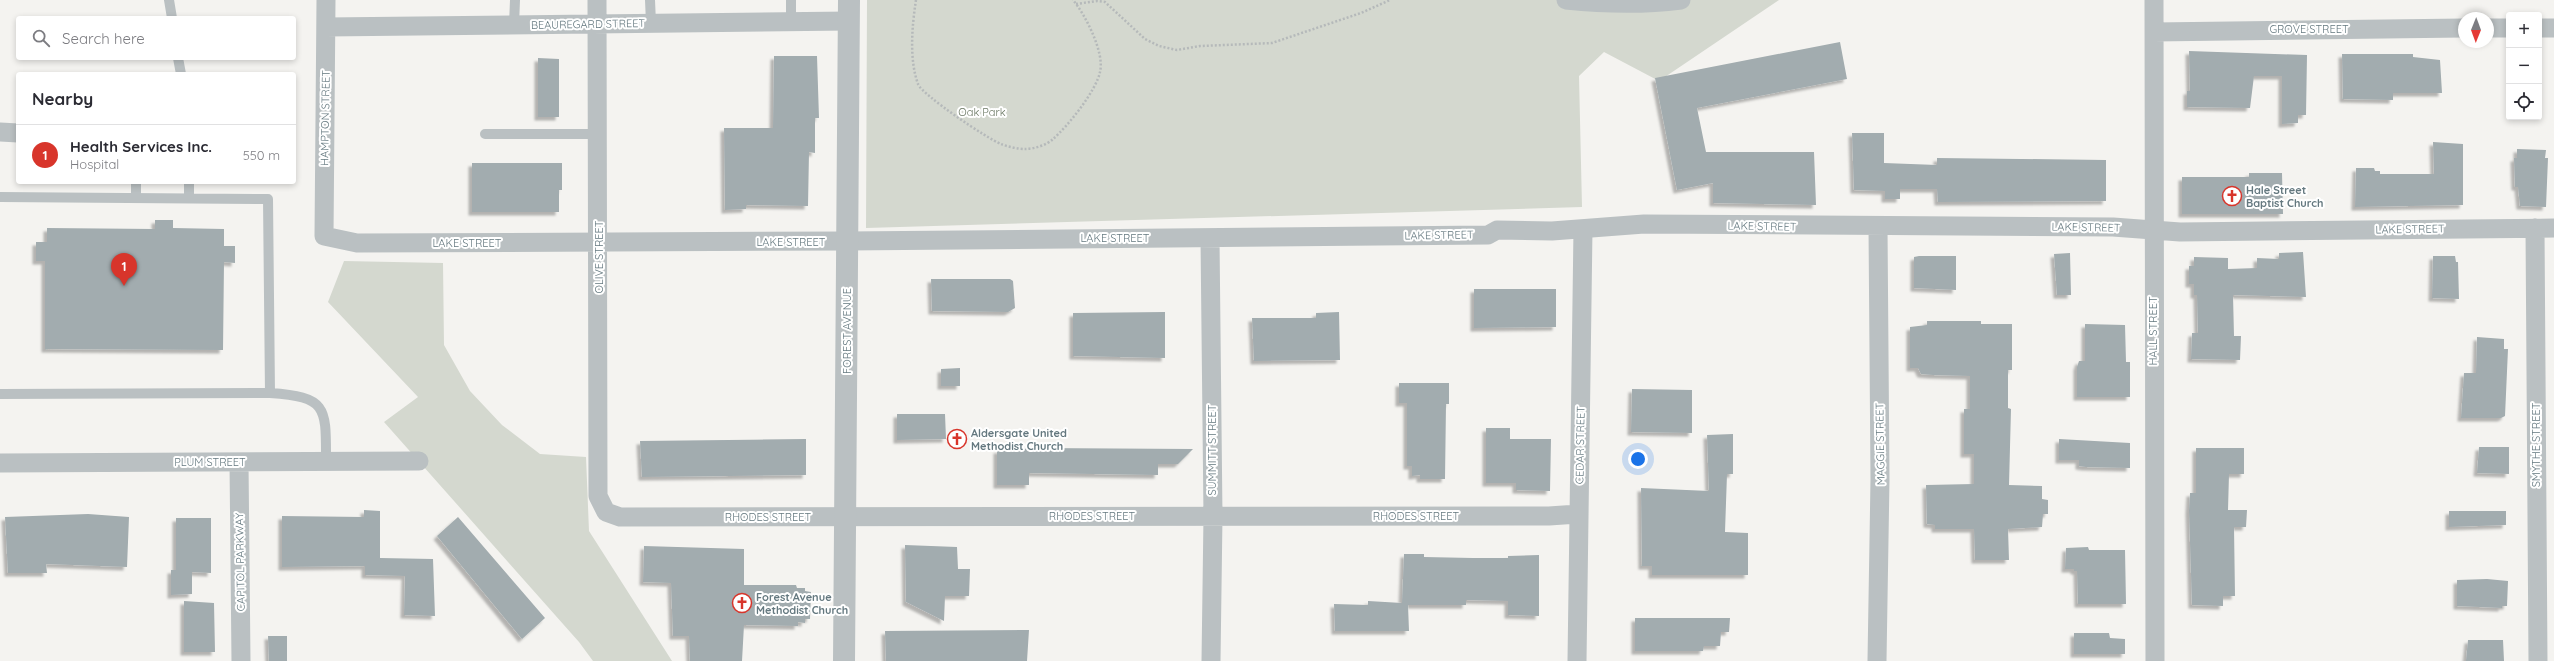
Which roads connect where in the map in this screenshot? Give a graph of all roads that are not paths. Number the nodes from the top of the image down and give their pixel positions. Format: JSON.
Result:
{"nodes":[{"id":1,"x":169,"y":0,"type":"edge"},
{"id":2,"x":326,"y":0,"type":"edge"},
{"id":3,"x":515,"y":0,"type":"edge"},
{"id":4,"x":597,"y":0,"type":"edge"},
{"id":5,"x":650,"y":0,"type":"edge"},
{"id":6,"x":791,"y":0,"type":"edge"},
{"id":7,"x":1566,"y":0,"type":"edge"},
{"id":8,"x":1681,"y":0,"type":"edge"},
{"id":9,"x":2154,"y":0,"type":"edge"},
{"id":10,"x":849,"y":11,"type":"edge"},
{"id":11,"x":172,"y":16,"type":"edge"},
{"id":12,"x":597,"y":23,"type":"junction"},
{"id":13,"x":651,"y":23,"type":"junction"},
{"id":14,"x":791,"y":23,"type":"junction"},
{"id":15,"x":514,"y":25,"type":"junction"},
{"id":16,"x":326,"y":27,"type":"junction"},
{"id":17,"x":2458,"y":28,"type":"edge"},
{"id":18,"x":2494,"y":28,"type":"edge"},
{"id":19,"x":2506,"y":28,"type":"edge"},
{"id":20,"x":2542,"y":28,"type":"edge"},
{"id":21,"x":2554,"y":28,"type":"edge"},
{"id":22,"x":2154,"y":32,"type":"junction"},
{"id":23,"x":178,"y":60,"type":"edge"},
{"id":24,"x":181,"y":72,"type":"edge"},
{"id":25,"x":0,"y":132,"type":"edge"},
{"id":26,"x":16,"y":133,"type":"edge"},
{"id":27,"x":485,"y":134,"type":"dead end"},
{"id":28,"x":598,"y":134,"type":"junction"},
{"id":29,"x":136,"y":184,"type":"edge"},
{"id":30,"x":189,"y":184,"type":"edge"},
{"id":31,"x":0,"y":197,"type":"edge"},
{"id":32,"x":136,"y":198,"type":"junction"},
{"id":33,"x":189,"y":198,"type":"junction"},
{"id":34,"x":1878,"y":227,"type":"junction"},
{"id":35,"x":2535,"y":228,"type":"junction"},
{"id":36,"x":2554,"y":228,"type":"edge"},
{"id":37,"x":1583,"y":229,"type":"junction"},
{"id":38,"x":2152,"y":231,"type":"junction"},
{"id":39,"x":324,"y":236,"type":"joint"},
{"id":40,"x":1210,"y":238,"type":"junction"},
{"id":41,"x":847,"y":241,"type":"junction"},
{"id":42,"x":599,"y":243,"type":"junction"},
{"id":43,"x":270,"y":393,"type":"junction"},
{"id":44,"x":0,"y":394,"type":"edge"},
{"id":45,"x":419,"y":461,"type":"dead end"},
{"id":46,"x":239,"y":462,"type":"junction"},
{"id":47,"x":326,"y":462,"type":"junction"},
{"id":48,"x":0,"y":463,"type":"edge"},
{"id":49,"x":606,"y":512,"type":"joint"},
{"id":50,"x":1578,"y":514,"type":"junction"},
{"id":51,"x":1213,"y":516,"type":"junction"},
{"id":52,"x":846,"y":517,"type":"junction"},
{"id":53,"x":241,"y":661,"type":"edge"},
{"id":54,"x":844,"y":661,"type":"edge"},
{"id":55,"x":1211,"y":661,"type":"edge"},
{"id":56,"x":1577,"y":661,"type":"edge"},
{"id":57,"x":1877,"y":661,"type":"edge"},
{"id":58,"x":2155,"y":661,"type":"edge"},
{"id":59,"x":2538,"y":661,"type":"edge"}],
"edges":[{"from":1,"to":11,"type":"lane"},
{"from":2,"to":16,"type":"street","name":"HAMPTON STREET"},
{"from":3,"to":15,"type":"lane"},
{"from":4,"to":12,"type":"street","name":"OLIVE STREET"},
{"from":5,"to":13,"type":"lane"},
{"from":6,"to":14,"type":"lane"},
{"from":7,"to":8,"type":"street"},
{"from":9,"to":22,"type":"street","name":"HALL STREET"},
{"from":10,"to":14,"type":"street","name":"BEAUREGARD STREET"},
{"from":10,"to":41,"type":"street","name":"FOREST AVENUE"},
{"from":12,"to":13,"type":"street","name":"BEAUREGARD STREET"},
{"from":12,"to":15,"type":"street","name":"BEAUREGARD STREET"},
{"from":12,"to":28,"type":"street","name":"OLIVE STREET"},
{"from":13,"to":14,"type":"street","name":"BEAUREGARD STREET"},
{"from":15,"to":16,"type":"street","name":"BEAUREGARD STREET"},
{"from":16,"to":39,"type":"street","name":"HAMPTON STREET"},
{"from":17,"to":22,"type":"street","name":"GROVE STREET"},
{"from":18,"to":19,"type":"street"},
{"from":20,"to":21,"type":"street"},
{"from":22,"to":38,"type":"street","name":"HALL STREET"},
{"from":23,"to":24,"type":"lane"},
{"from":25,"to":26,"type":"street"},
{"from":27,"to":28,"type":"lane"},
{"from":28,"to":42,"type":"street","name":"OLIVE STREET"},
{"from":29,"to":32,"type":"lane"},
{"from":30,"to":33,"type":"lane"},
{"from":31,"to":32,"type":"lane"},
{"from":32,"to":33,"type":"lane"},
{"from":33,"to":43,"type":"lane"},
{"from":34,"to":37,"type":"street","name":"LAKE STREET"},
{"from":34,"to":38,"type":"street","name":"LAKE STREET"},
{"from":34,"to":57,"type":"street","name":"MAGGIE STREET"},
{"from":35,"to":36,"type":"street","name":"LAKE STREET"},
{"from":35,"to":38,"type":"street","name":"LAKE STREET"},
{"from":35,"to":59,"type":"street","name":"SMYTHE STREET"},
{"from":37,"to":40,"type":"street","name":"LAKE STREET"},
{"from":37,"to":50,"type":"street","name":"CEDAR STREET"},
{"from":38,"to":58,"type":"street","name":"HALL STREET"},
{"from":39,"to":42,"type":"street","name":"LAKE STREET"},
{"from":40,"to":41,"type":"street","name":"LAKE STREET"},
{"from":40,"to":51,"type":"street","name":"SUMMITT STREET"},
{"from":41,"to":42,"type":"street","name":"LAKE STREET"},
{"from":41,"to":52,"type":"street","name":"FOREST AVENUE"},
{"from":42,"to":49,"type":"street","name":"OLIVE STREET"},
{"from":43,"to":44,"type":"lane"},
{"from":43,"to":47,"type":"lane"},
{"from":45,"to":47,"type":"street","name":"PLUM STREET"},
{"from":46,"to":47,"type":"street","name":"PLUM STREET"},
{"from":46,"to":48,"type":"street","name":"PLUM STREET"},
{"from":46,"to":53,"type":"street","name":"CAPITOL PARKWAY"},
{"from":49,"to":52,"type":"street","name":"RHODES STREET"},
{"from":50,"to":51,"type":"street","name":"RHODES STREET"},
{"from":50,"to":56,"type":"street","name":"CEDAR STREET"},
{"from":51,"to":52,"type":"street","name":"RHODES STREET"},
{"from":51,"to":55,"type":"street","name":"SUMMITT STREET"},
{"from":52,"to":54,"type":"street","name":"FOREST AVENUE"}]}
